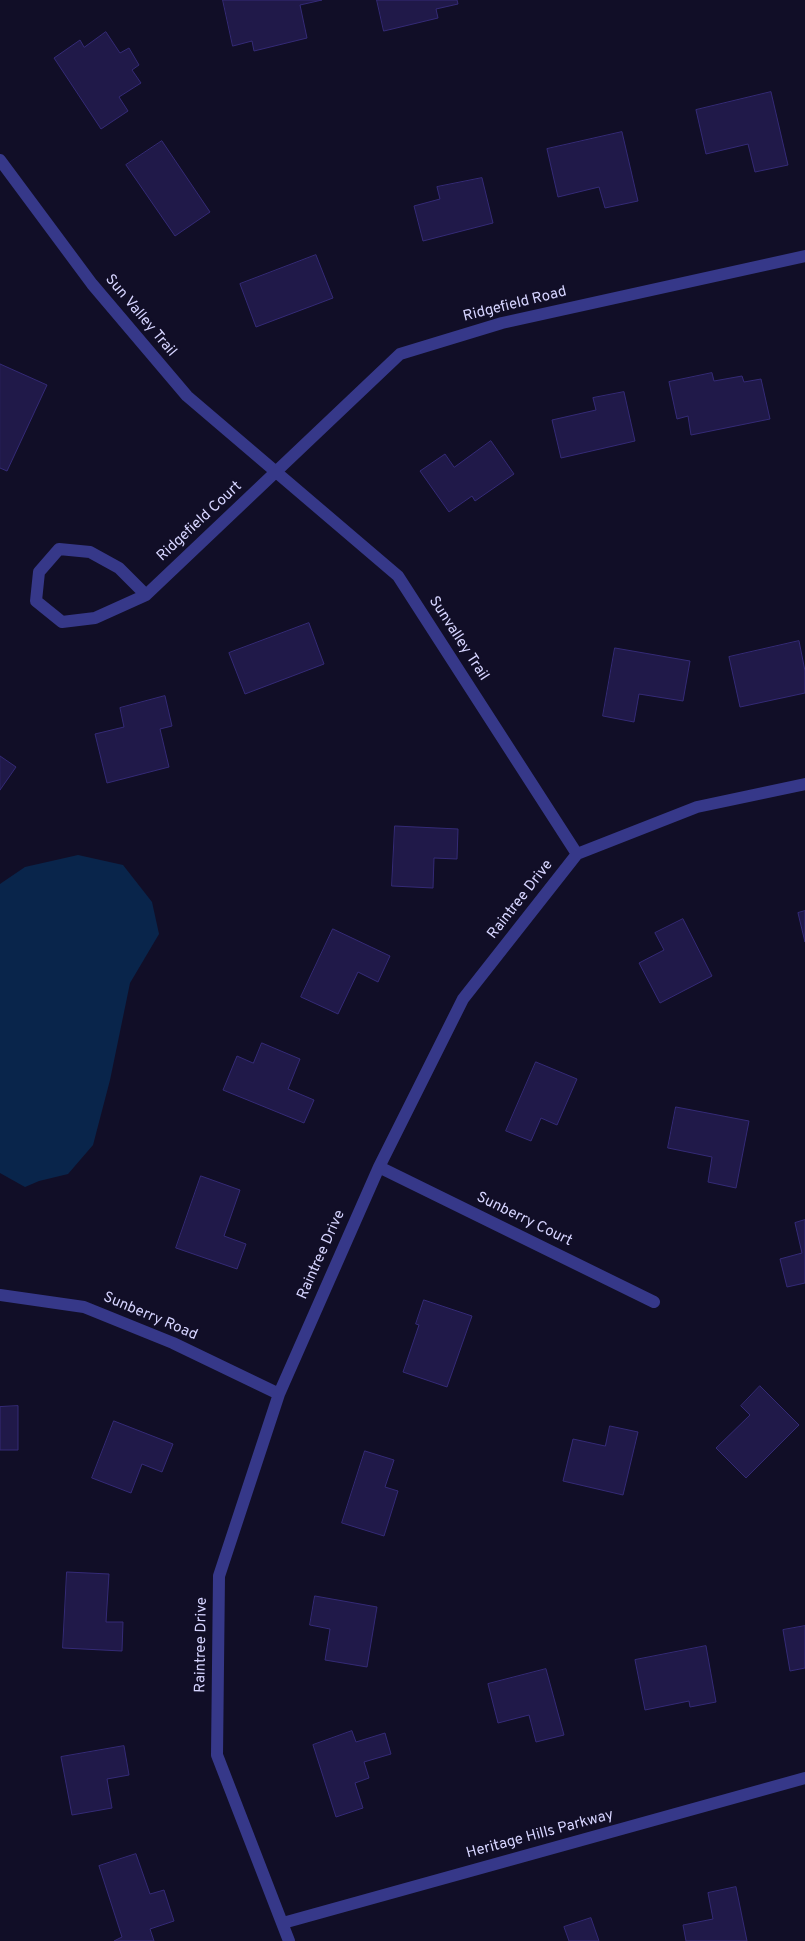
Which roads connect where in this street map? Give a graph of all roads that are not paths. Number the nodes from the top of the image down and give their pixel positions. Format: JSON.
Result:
{"nodes":[{"id":1,"x":0,"y":160,"type":"edge"},
{"id":2,"x":805,"y":256,"type":"edge"},
{"id":3,"x":277,"y":472,"type":"junction"},
{"id":4,"x":146,"y":595,"type":"junction"},
{"id":5,"x":805,"y":784,"type":"edge"},
{"id":6,"x":578,"y":854,"type":"junction"},
{"id":7,"x":379,"y":1167,"type":"junction"},
{"id":8,"x":0,"y":1295,"type":"edge"},
{"id":9,"x":654,"y":1302,"type":"dead end"},
{"id":10,"x":279,"y":1394,"type":"junction"},
{"id":11,"x":805,"y":1778,"type":"edge"},
{"id":12,"x":283,"y":1922,"type":"junction"},
{"id":13,"x":289,"y":1941,"type":"edge"}],
"edges":[{"from":1,"to":3,"type":"street","name":"Sun Valley Trail"},
{"from":2,"to":3,"type":"street","name":"Ridgefield Road"},
{"from":3,"to":4,"type":"street","name":"Ridgefield Court"},
{"from":3,"to":6,"type":"street","name":"Sunvalley Trail"},
{"from":4,"to":4,"type":"street","name":"Ridgefield Court"},
{"from":5,"to":6,"type":"street"},
{"from":6,"to":7,"type":"street","name":"Raintree Drive"},
{"from":7,"to":9,"type":"street","name":"Sunberry Court"},
{"from":7,"to":10,"type":"street","name":"Raintree Drive"},
{"from":8,"to":10,"type":"street","name":"Sunberry Road"},
{"from":10,"to":12,"type":"street","name":"Raintree Drive"},
{"from":11,"to":12,"type":"street","name":"Heritage Hills Parkway"},
{"from":12,"to":13,"type":"street","name":"Raintree Drive"}]}
